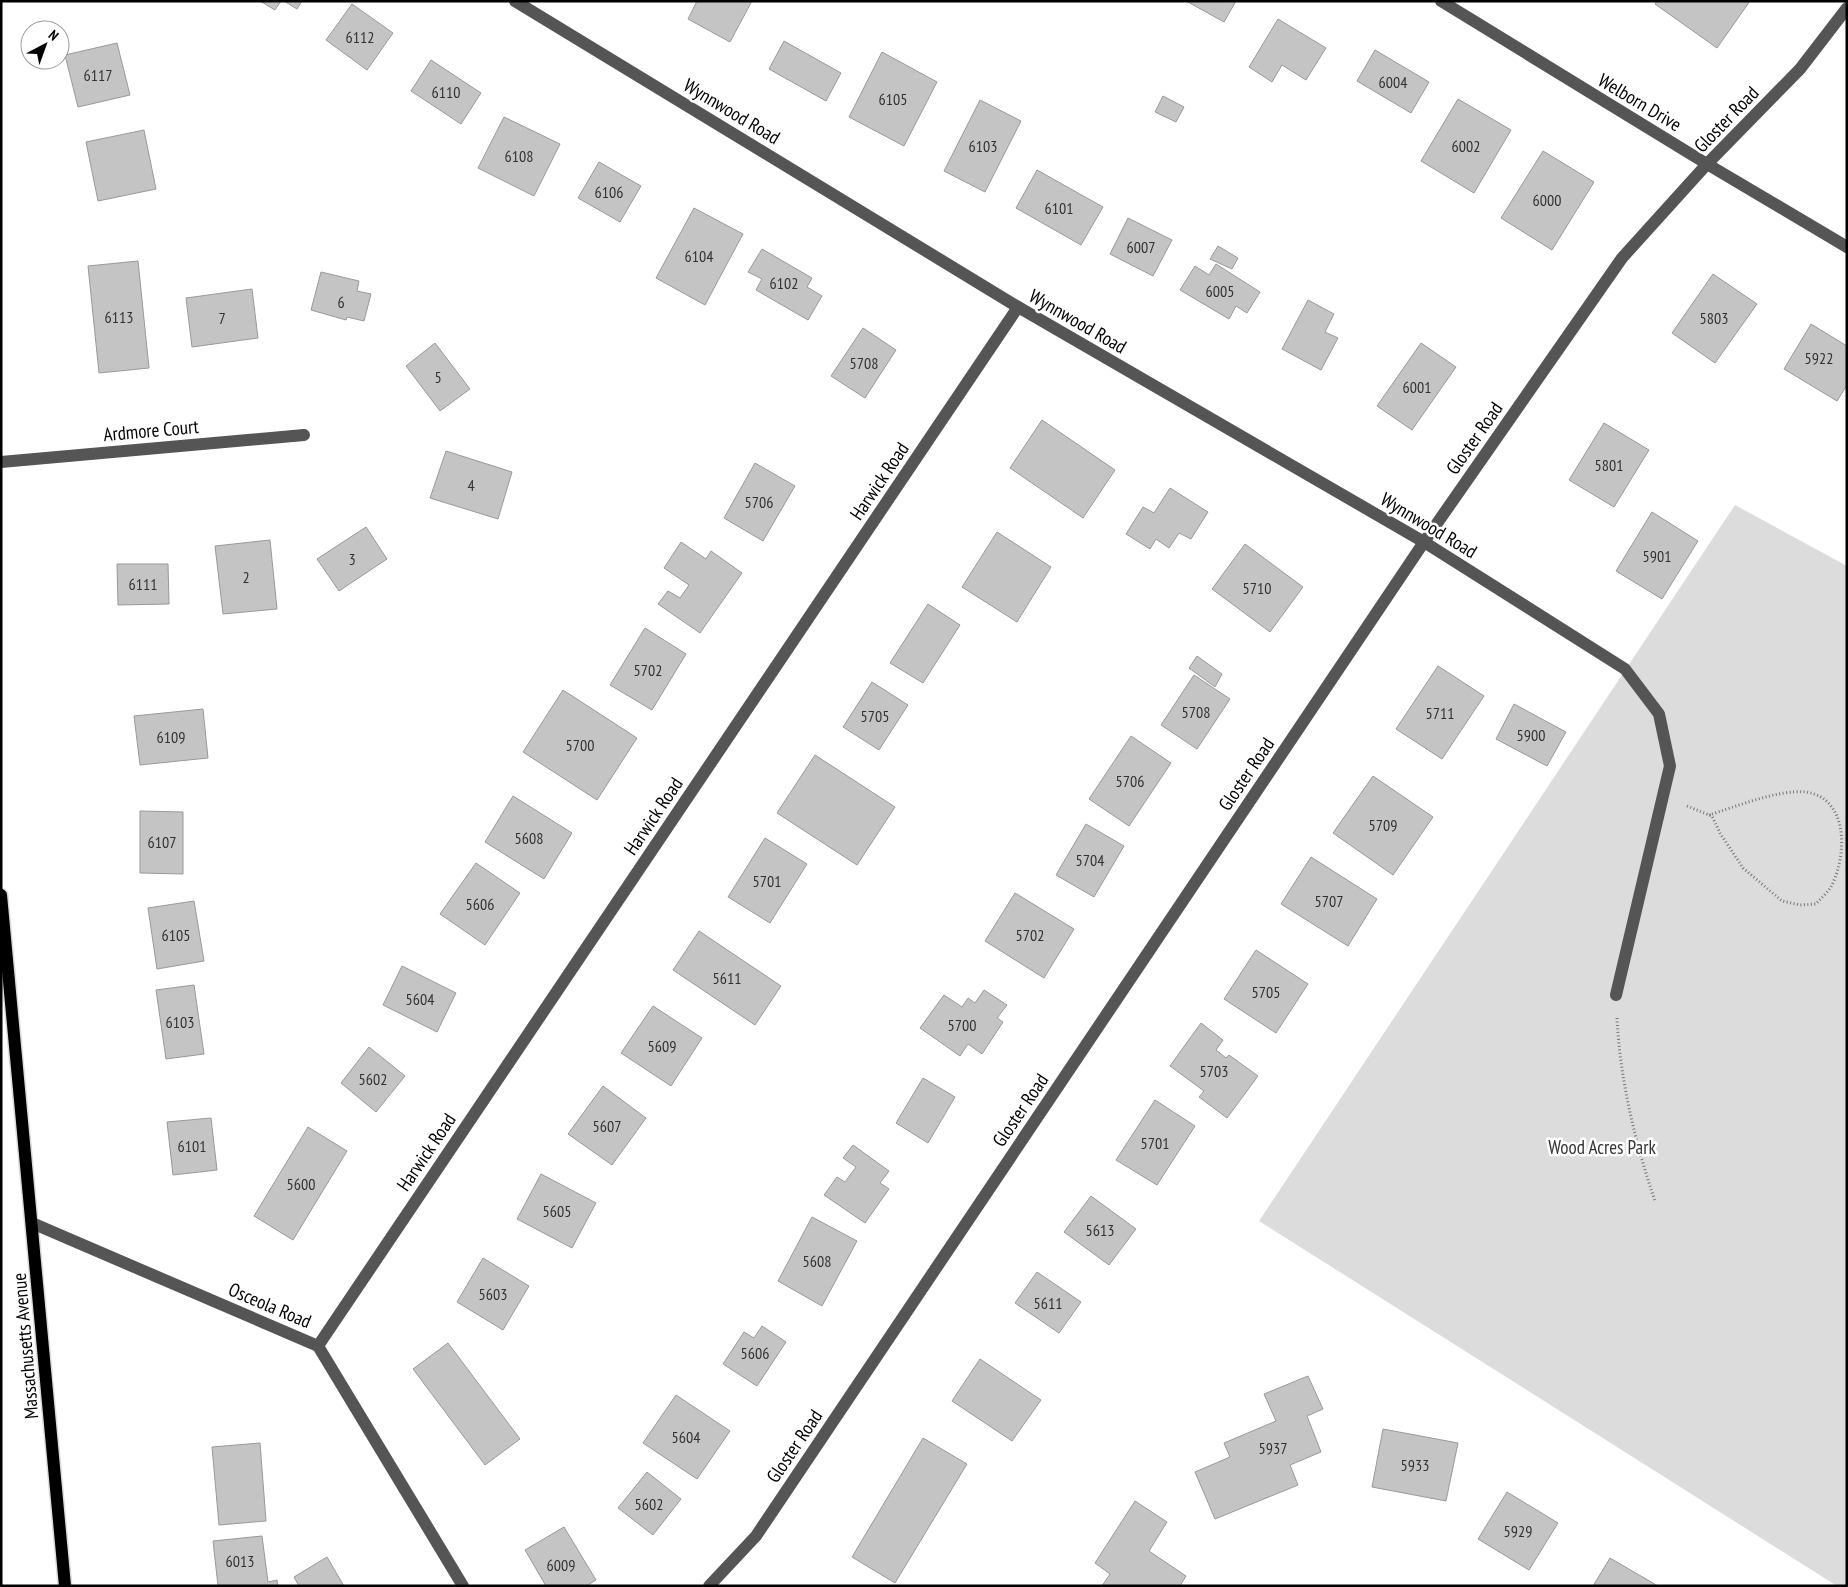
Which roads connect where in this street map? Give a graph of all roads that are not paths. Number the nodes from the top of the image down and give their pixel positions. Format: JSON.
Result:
{"nodes":[{"id":1,"x":515,"y":1,"type":"edge"},
{"id":2,"x":1442,"y":1,"type":"edge"},
{"id":3,"x":1847,"y":8,"type":"edge"},
{"id":4,"x":1707,"y":164,"type":"junction"},
{"id":5,"x":1847,"y":247,"type":"edge"},
{"id":6,"x":1018,"y":308,"type":"junction"},
{"id":7,"x":304,"y":435,"type":"dead end"},
{"id":8,"x":1,"y":462,"type":"edge"},
{"id":9,"x":1424,"y":542,"type":"junction"},
{"id":10,"x":1,"y":895,"type":"edge"},
{"id":11,"x":1616,"y":995,"type":"road end"},
{"id":12,"x":32,"y":1223,"type":"junction"},
{"id":13,"x":318,"y":1346,"type":"junction"},
{"id":14,"x":65,"y":1586,"type":"edge"},
{"id":15,"x":463,"y":1586,"type":"edge"},
{"id":16,"x":709,"y":1586,"type":"edge"}],
"edges":[{"from":1,"to":6,"type":"street","name":"Wynnwood Road"},
{"from":2,"to":4,"type":"street","name":"Welborn Drive"},
{"from":3,"to":4,"type":"street","name":"Gloster Road"},
{"from":4,"to":5,"type":"street","name":"Welborn Drive"},
{"from":4,"to":9,"type":"street","name":"Gloster Road"},
{"from":6,"to":9,"type":"street","name":"Wynnwood Road"},
{"from":6,"to":13,"type":"street","name":"Harwick Road"},
{"from":7,"to":8,"type":"street","name":"Ardmore Court"},
{"from":9,"to":11,"type":"street","name":"Wynnwood Road"},
{"from":9,"to":16,"type":"street","name":"Gloster Road"},
{"from":10,"to":12,"type":"main road","name":"Massachusetts Avenue"},
{"from":12,"to":13,"type":"street","name":"Osceola Road"},
{"from":12,"to":14,"type":"main road","name":"Massachusetts Avenue"},
{"from":13,"to":15,"type":"street","name":"Osceola Road"}]}
